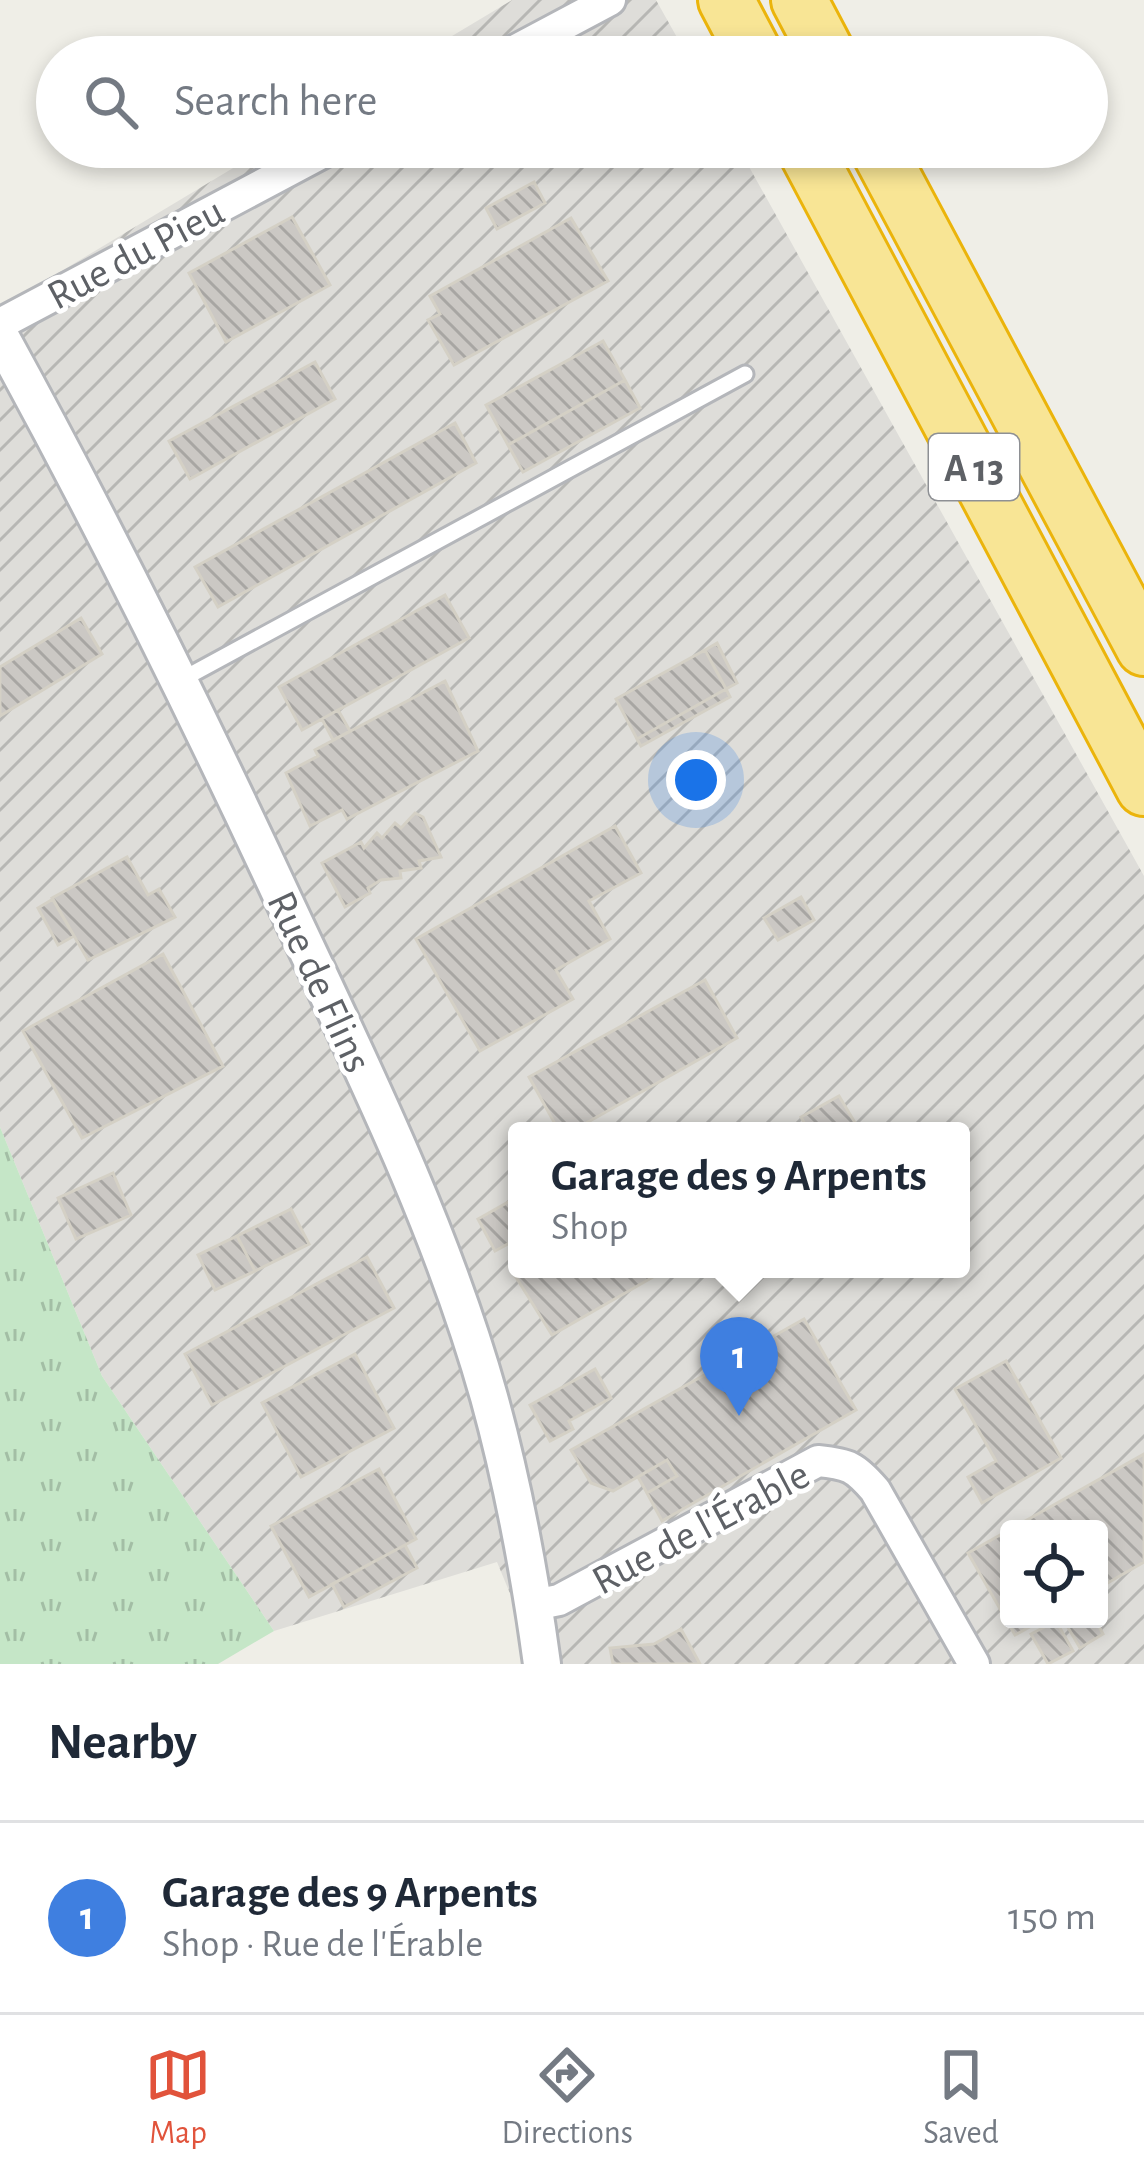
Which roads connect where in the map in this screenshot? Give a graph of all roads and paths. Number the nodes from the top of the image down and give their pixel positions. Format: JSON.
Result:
{"nodes":[{"id":1,"x":610,"y":0,"type":"edge"},
{"id":2,"x":726,"y":0,"type":"edge"},
{"id":3,"x":799,"y":0,"type":"edge"},
{"id":4,"x":542,"y":36,"type":"edge"},
{"id":5,"x":745,"y":36,"type":"edge"},
{"id":6,"x":819,"y":36,"type":"edge"},
{"id":7,"x":293,"y":168,"type":"edge"},
{"id":8,"x":815,"y":168,"type":"edge"},
{"id":9,"x":889,"y":168,"type":"edge"},
{"id":10,"x":0,"y":324,"type":"edge"},
{"id":11,"x":0,"y":336,"type":"edge"},
{"id":12,"x":745,"y":374,"type":"dead end"},
{"id":13,"x":1144,"y":648,"type":"edge"},
{"id":14,"x":181,"y":680,"type":"junction"},
{"id":15,"x":1144,"y":788,"type":"edge"},
{"id":16,"x":533,"y":1605,"type":"junction"},
{"id":17,"x":542,"y":1664,"type":"edge"},
{"id":18,"x":974,"y":1664,"type":"edge"}],
"edges":[{"from":1,"to":4,"type":"street"},
{"from":2,"to":5,"type":"highway"},
{"from":3,"to":6,"type":"highway"},
{"from":7,"to":10,"type":"street","name":"Rue du Pieu"},
{"from":8,"to":15,"type":"highway","number":"A 13"},
{"from":9,"to":13,"type":"highway","number":"A 13"},
{"from":11,"to":14,"type":"street","name":"Rue de Flins"},
{"from":12,"to":14,"type":"lane"},
{"from":14,"to":16,"type":"street","name":"Rue de Flins"},
{"from":16,"to":17,"type":"street","name":"Rue de Flins"},
{"from":16,"to":18,"type":"street","name":"Rue de l'Érable"}]}
